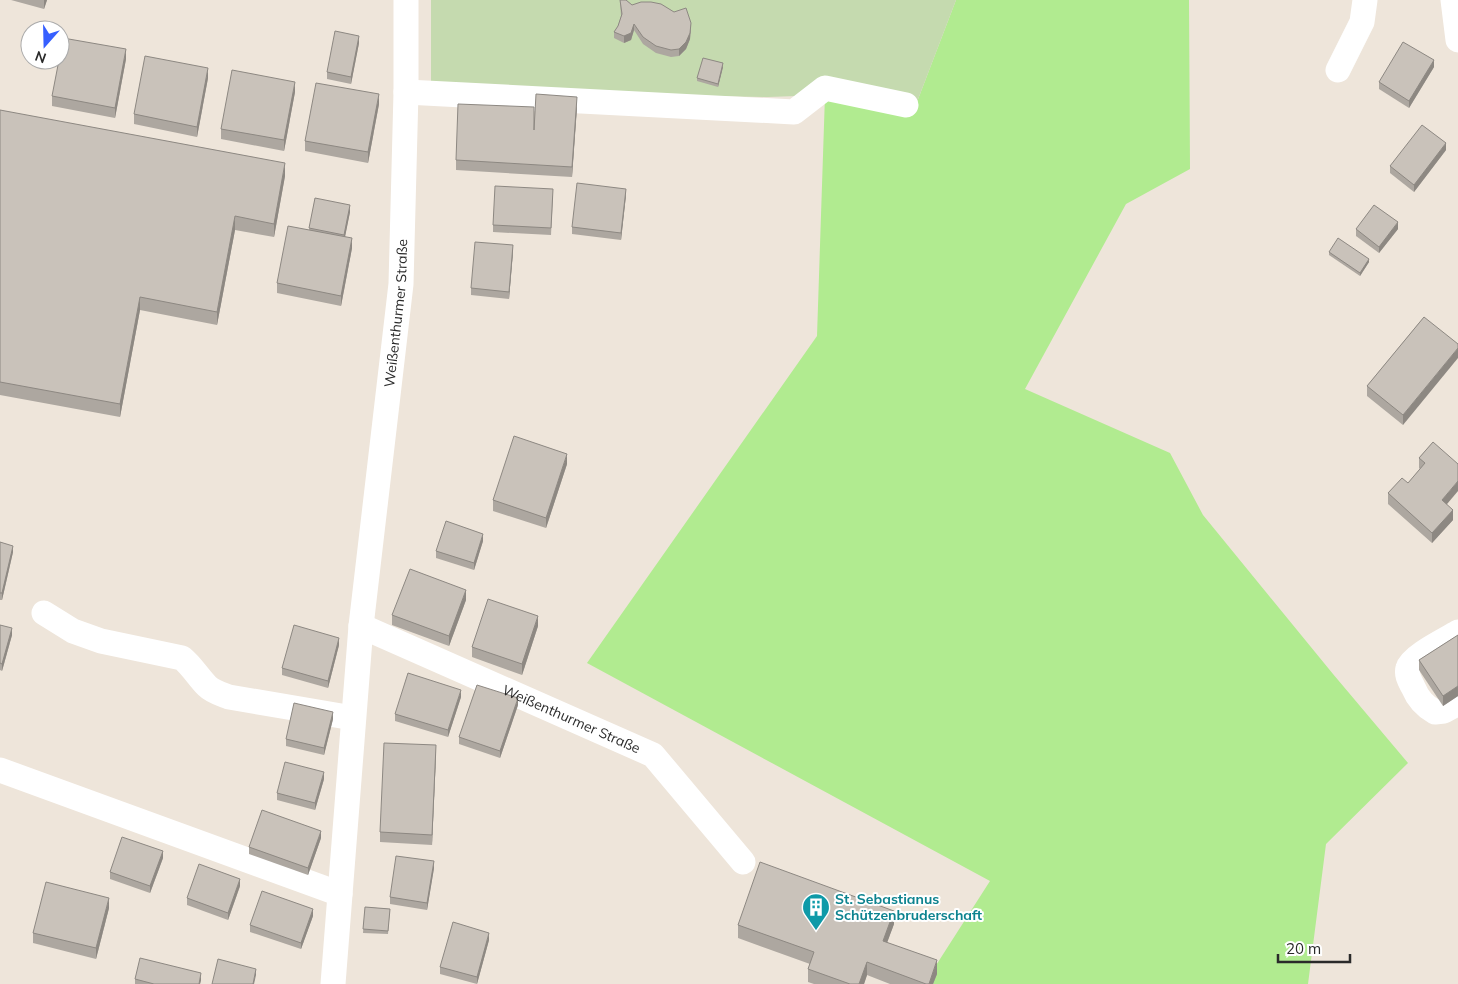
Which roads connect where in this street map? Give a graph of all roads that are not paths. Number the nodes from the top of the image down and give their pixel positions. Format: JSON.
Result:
{"nodes":[{"id":1,"x":406,"y":0,"type":"edge"},
{"id":2,"x":1365,"y":0,"type":"edge"},
{"id":3,"x":1453,"y":0,"type":"edge"},
{"id":4,"x":1458,"y":40,"type":"edge"},
{"id":5,"x":1338,"y":70,"type":"dead end"},
{"id":6,"x":406,"y":92,"type":"junction"},
{"id":7,"x":906,"y":105,"type":"dead end"},
{"id":8,"x":44,"y":613,"type":"dead end"},
{"id":9,"x":361,"y":626,"type":"junction"},
{"id":10,"x":1458,"y":632,"type":"edge"},
{"id":11,"x":1458,"y":703,"type":"edge"},
{"id":12,"x":353,"y":718,"type":"junction"},
{"id":13,"x":0,"y":770,"type":"edge"},
{"id":14,"x":743,"y":862,"type":"dead end"},
{"id":15,"x":340,"y":894,"type":"junction"},
{"id":16,"x":333,"y":984,"type":"edge"}],
"edges":[{"from":1,"to":6,"type":"street","name":"Weißenthurmer Straße"},
{"from":2,"to":5,"type":"street"},
{"from":3,"to":4,"type":"street"},
{"from":6,"to":7,"type":"street"},
{"from":6,"to":9,"type":"street","name":"Weißenthurmer Straße"},
{"from":8,"to":12,"type":"street"},
{"from":9,"to":12,"type":"street","name":"Weißenthurmer Straße"},
{"from":9,"to":14,"type":"street","name":"Weißenthurmer Straße"},
{"from":10,"to":11,"type":"street"},
{"from":12,"to":15,"type":"street","name":"Weißenthurmer Straße"},
{"from":13,"to":15,"type":"street"},
{"from":15,"to":16,"type":"street","name":"Weißenthurmer Straße"}]}
